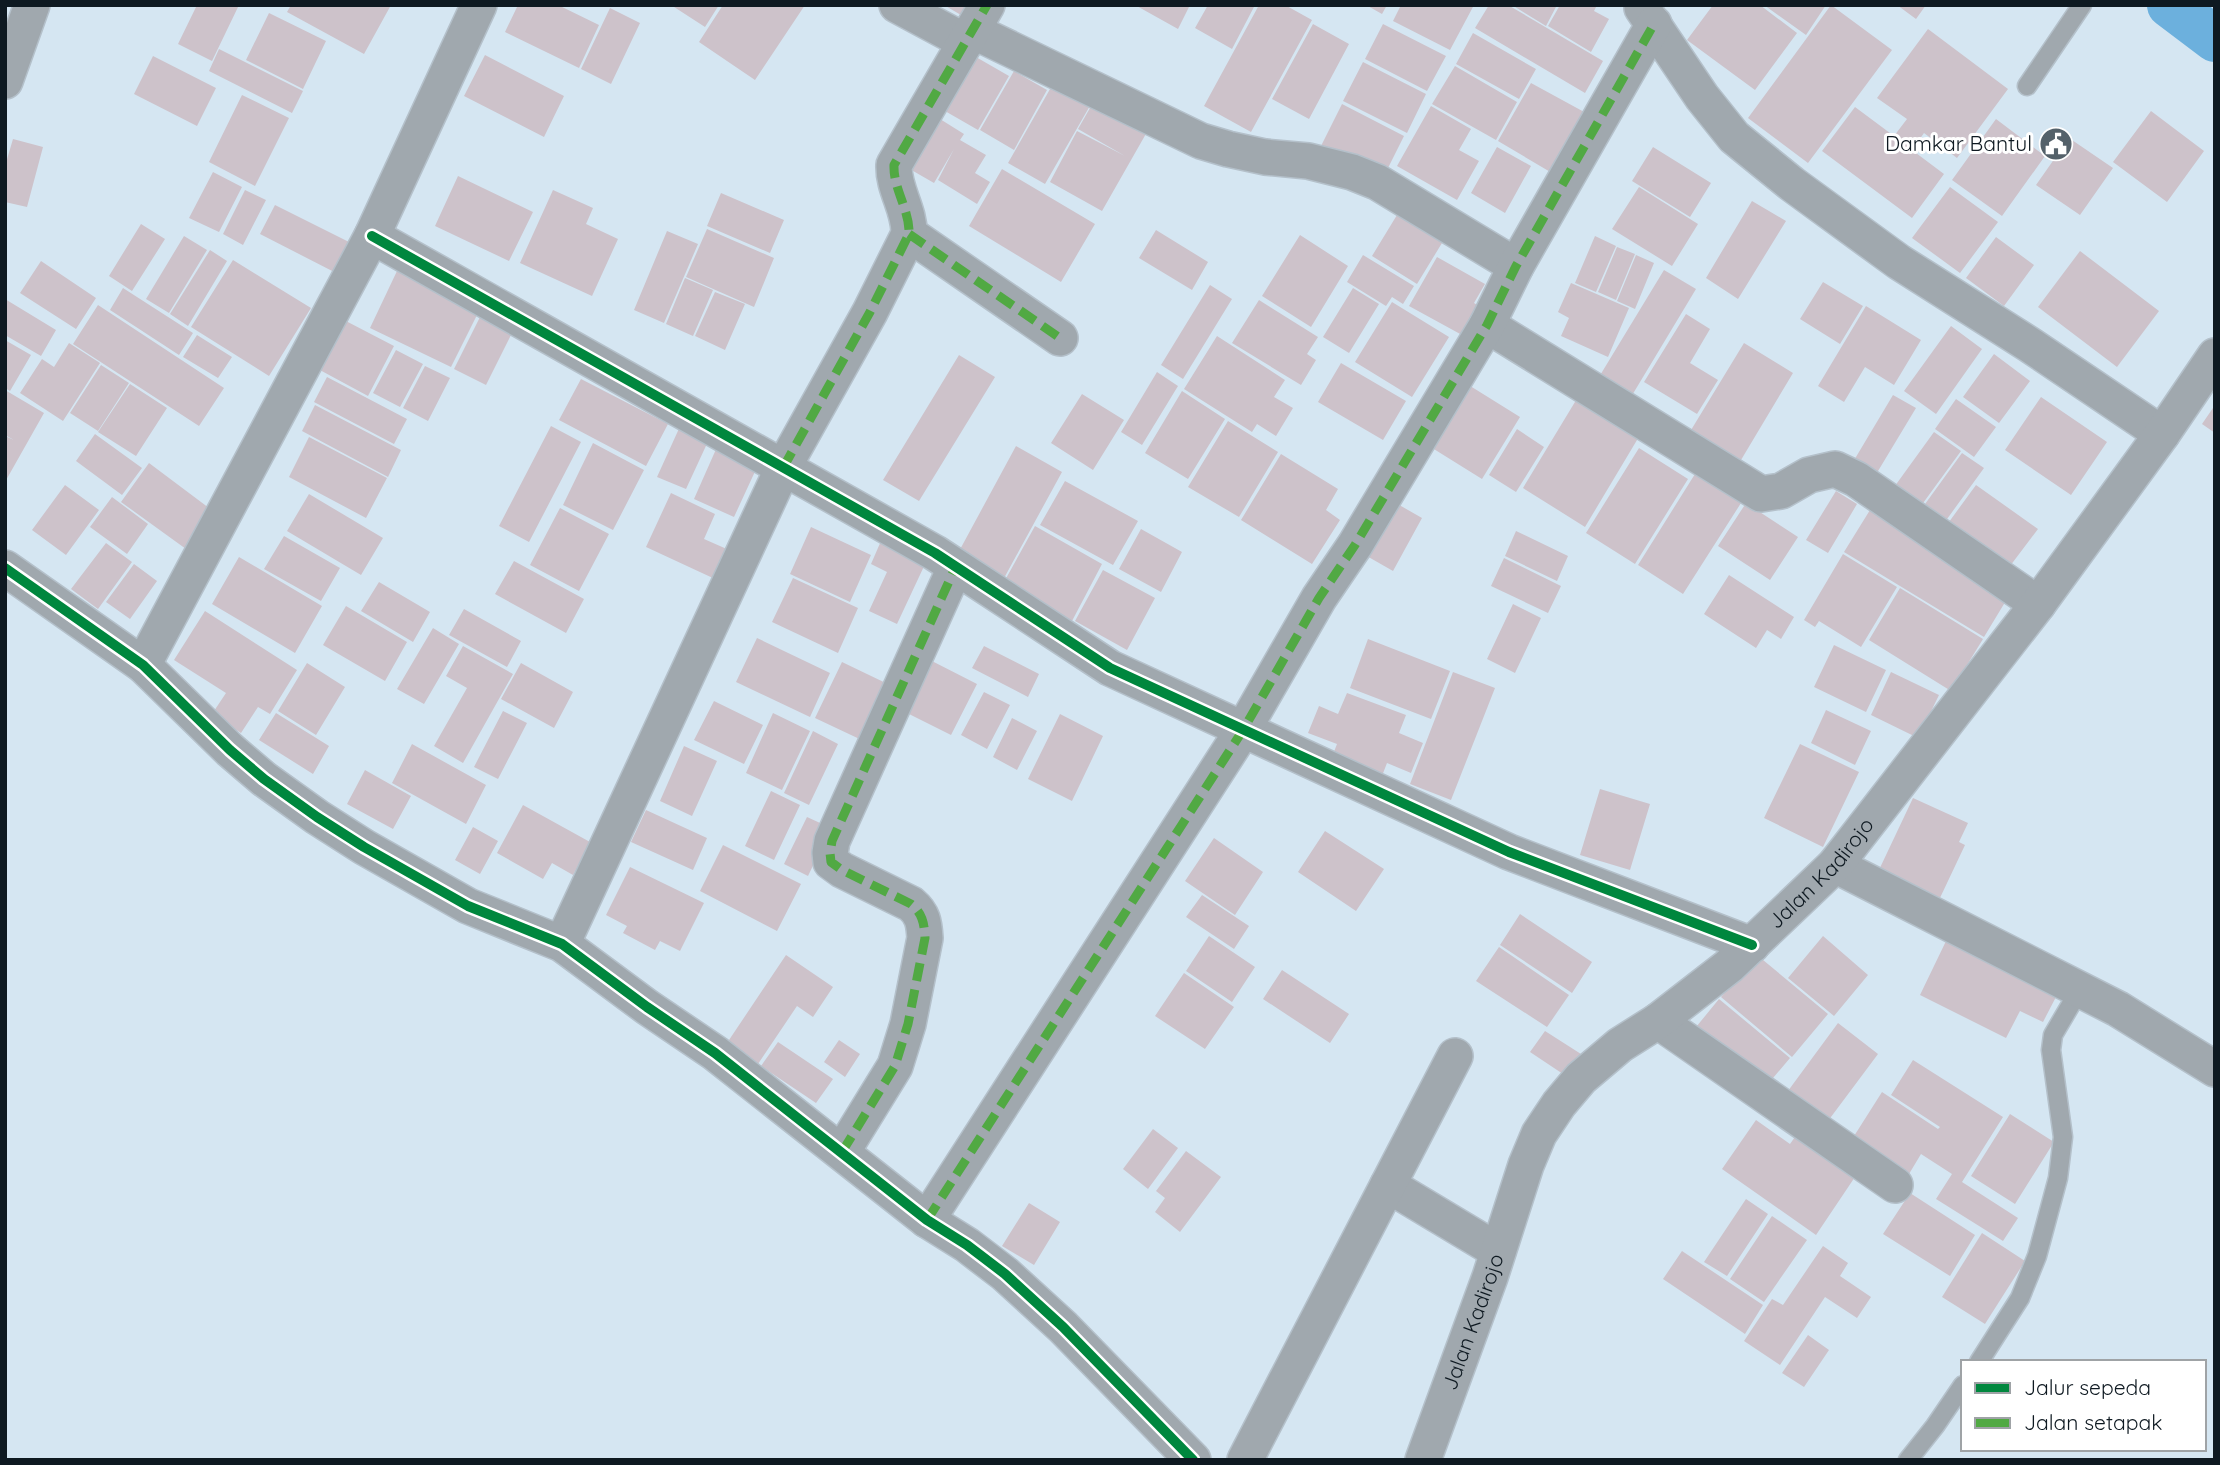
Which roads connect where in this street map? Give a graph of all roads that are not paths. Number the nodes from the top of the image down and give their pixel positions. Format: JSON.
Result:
{"nodes":[{"id":1,"x":32,"y":5,"type":"edge"},
{"id":2,"x":479,"y":5,"type":"edge"},
{"id":3,"x":897,"y":5,"type":"edge"},
{"id":4,"x":2082,"y":5,"type":"edge"},
{"id":5,"x":1647,"y":14,"type":"edge"},
{"id":6,"x":976,"y":26,"type":"edge"},
{"id":7,"x":5,"y":82,"type":"edge"},
{"id":8,"x":2027,"y":86,"type":"dead end"},
{"id":9,"x":909,"y":234,"type":"junction"},
{"id":10,"x":372,"y":236,"type":"junction"},
{"id":11,"x":1516,"y":266,"type":"junction"},
{"id":12,"x":1487,"y":325,"type":"junction"},
{"id":13,"x":1060,"y":338,"type":"dead end"},
{"id":14,"x":2215,"y":356,"type":"edge"},
{"id":15,"x":2162,"y":434,"type":"junction"},
{"id":16,"x":783,"y":468,"type":"junction"},
{"id":17,"x":5,"y":568,"type":"edge"},
{"id":18,"x":955,"y":568,"type":"junction"},
{"id":19,"x":2038,"y":604,"type":"junction"},
{"id":20,"x":143,"y":665,"type":"junction"},
{"id":21,"x":1243,"y":730,"type":"junction"},
{"id":22,"x":1835,"y":865,"type":"junction"},
{"id":23,"x":562,"y":944,"type":"junction"},
{"id":24,"x":1752,"y":945,"type":"junction"},
{"id":25,"x":2080,"y":989,"type":"junction"},
{"id":26,"x":1658,"y":1021,"type":"junction"},
{"id":27,"x":1455,"y":1056,"type":"dead end"},
{"id":28,"x":2215,"y":1069,"type":"edge"},
{"id":29,"x":842,"y":1152,"type":"junction"},
{"id":30,"x":1388,"y":1185,"type":"junction"},
{"id":31,"x":1895,"y":1185,"type":"dead end"},
{"id":32,"x":927,"y":1220,"type":"junction"},
{"id":33,"x":1498,"y":1251,"type":"junction"},
{"id":34,"x":1980,"y":1360,"type":"edge"},
{"id":35,"x":1961,"y":1388,"type":"edge"},
{"id":36,"x":1194,"y":1460,"type":"edge"},
{"id":37,"x":1245,"y":1460,"type":"edge"},
{"id":38,"x":1423,"y":1460,"type":"edge"},
{"id":39,"x":1908,"y":1460,"type":"edge"}],
"edges":[{"from":1,"to":7,"type":"street"},
{"from":2,"to":10,"type":"street"},
{"from":3,"to":6,"type":"street"},
{"from":4,"to":8,"type":"lane"},
{"from":5,"to":11,"type":"street"},
{"from":5,"to":15,"type":"street"},
{"from":6,"to":9,"type":"street"},
{"from":6,"to":11,"type":"street"},
{"from":9,"to":13,"type":"street"},
{"from":9,"to":16,"type":"street"},
{"from":10,"to":16,"type":"street"},
{"from":10,"to":20,"type":"street"},
{"from":11,"to":12,"type":"street"},
{"from":12,"to":19,"type":"street"},
{"from":12,"to":21,"type":"street"},
{"from":14,"to":15,"type":"street","name":"Jalan Kadirojo"},
{"from":15,"to":19,"type":"street","name":"Jalan Kadirojo"},
{"from":16,"to":18,"type":"street"},
{"from":16,"to":23,"type":"street"},
{"from":17,"to":20,"type":"street"},
{"from":18,"to":21,"type":"street"},
{"from":18,"to":29,"type":"street"},
{"from":19,"to":22,"type":"street","name":"Jalan Kadirojo"},
{"from":20,"to":23,"type":"street"},
{"from":21,"to":24,"type":"street"},
{"from":21,"to":32,"type":"street"},
{"from":22,"to":24,"type":"street","name":"Jalan Kadirojo"},
{"from":22,"to":25,"type":"street"},
{"from":23,"to":29,"type":"street"},
{"from":24,"to":26,"type":"street","name":"Jalan Kadirojo"},
{"from":25,"to":28,"type":"street"},
{"from":25,"to":34,"type":"lane"},
{"from":26,"to":31,"type":"street"},
{"from":26,"to":33,"type":"street","name":"Jalan Kadirojo"},
{"from":27,"to":30,"type":"street"},
{"from":29,"to":32,"type":"street"},
{"from":30,"to":33,"type":"street"},
{"from":30,"to":37,"type":"street"},
{"from":32,"to":36,"type":"street"},
{"from":33,"to":38,"type":"street","name":"Jalan Kadirojo"},
{"from":35,"to":39,"type":"lane"}]}
